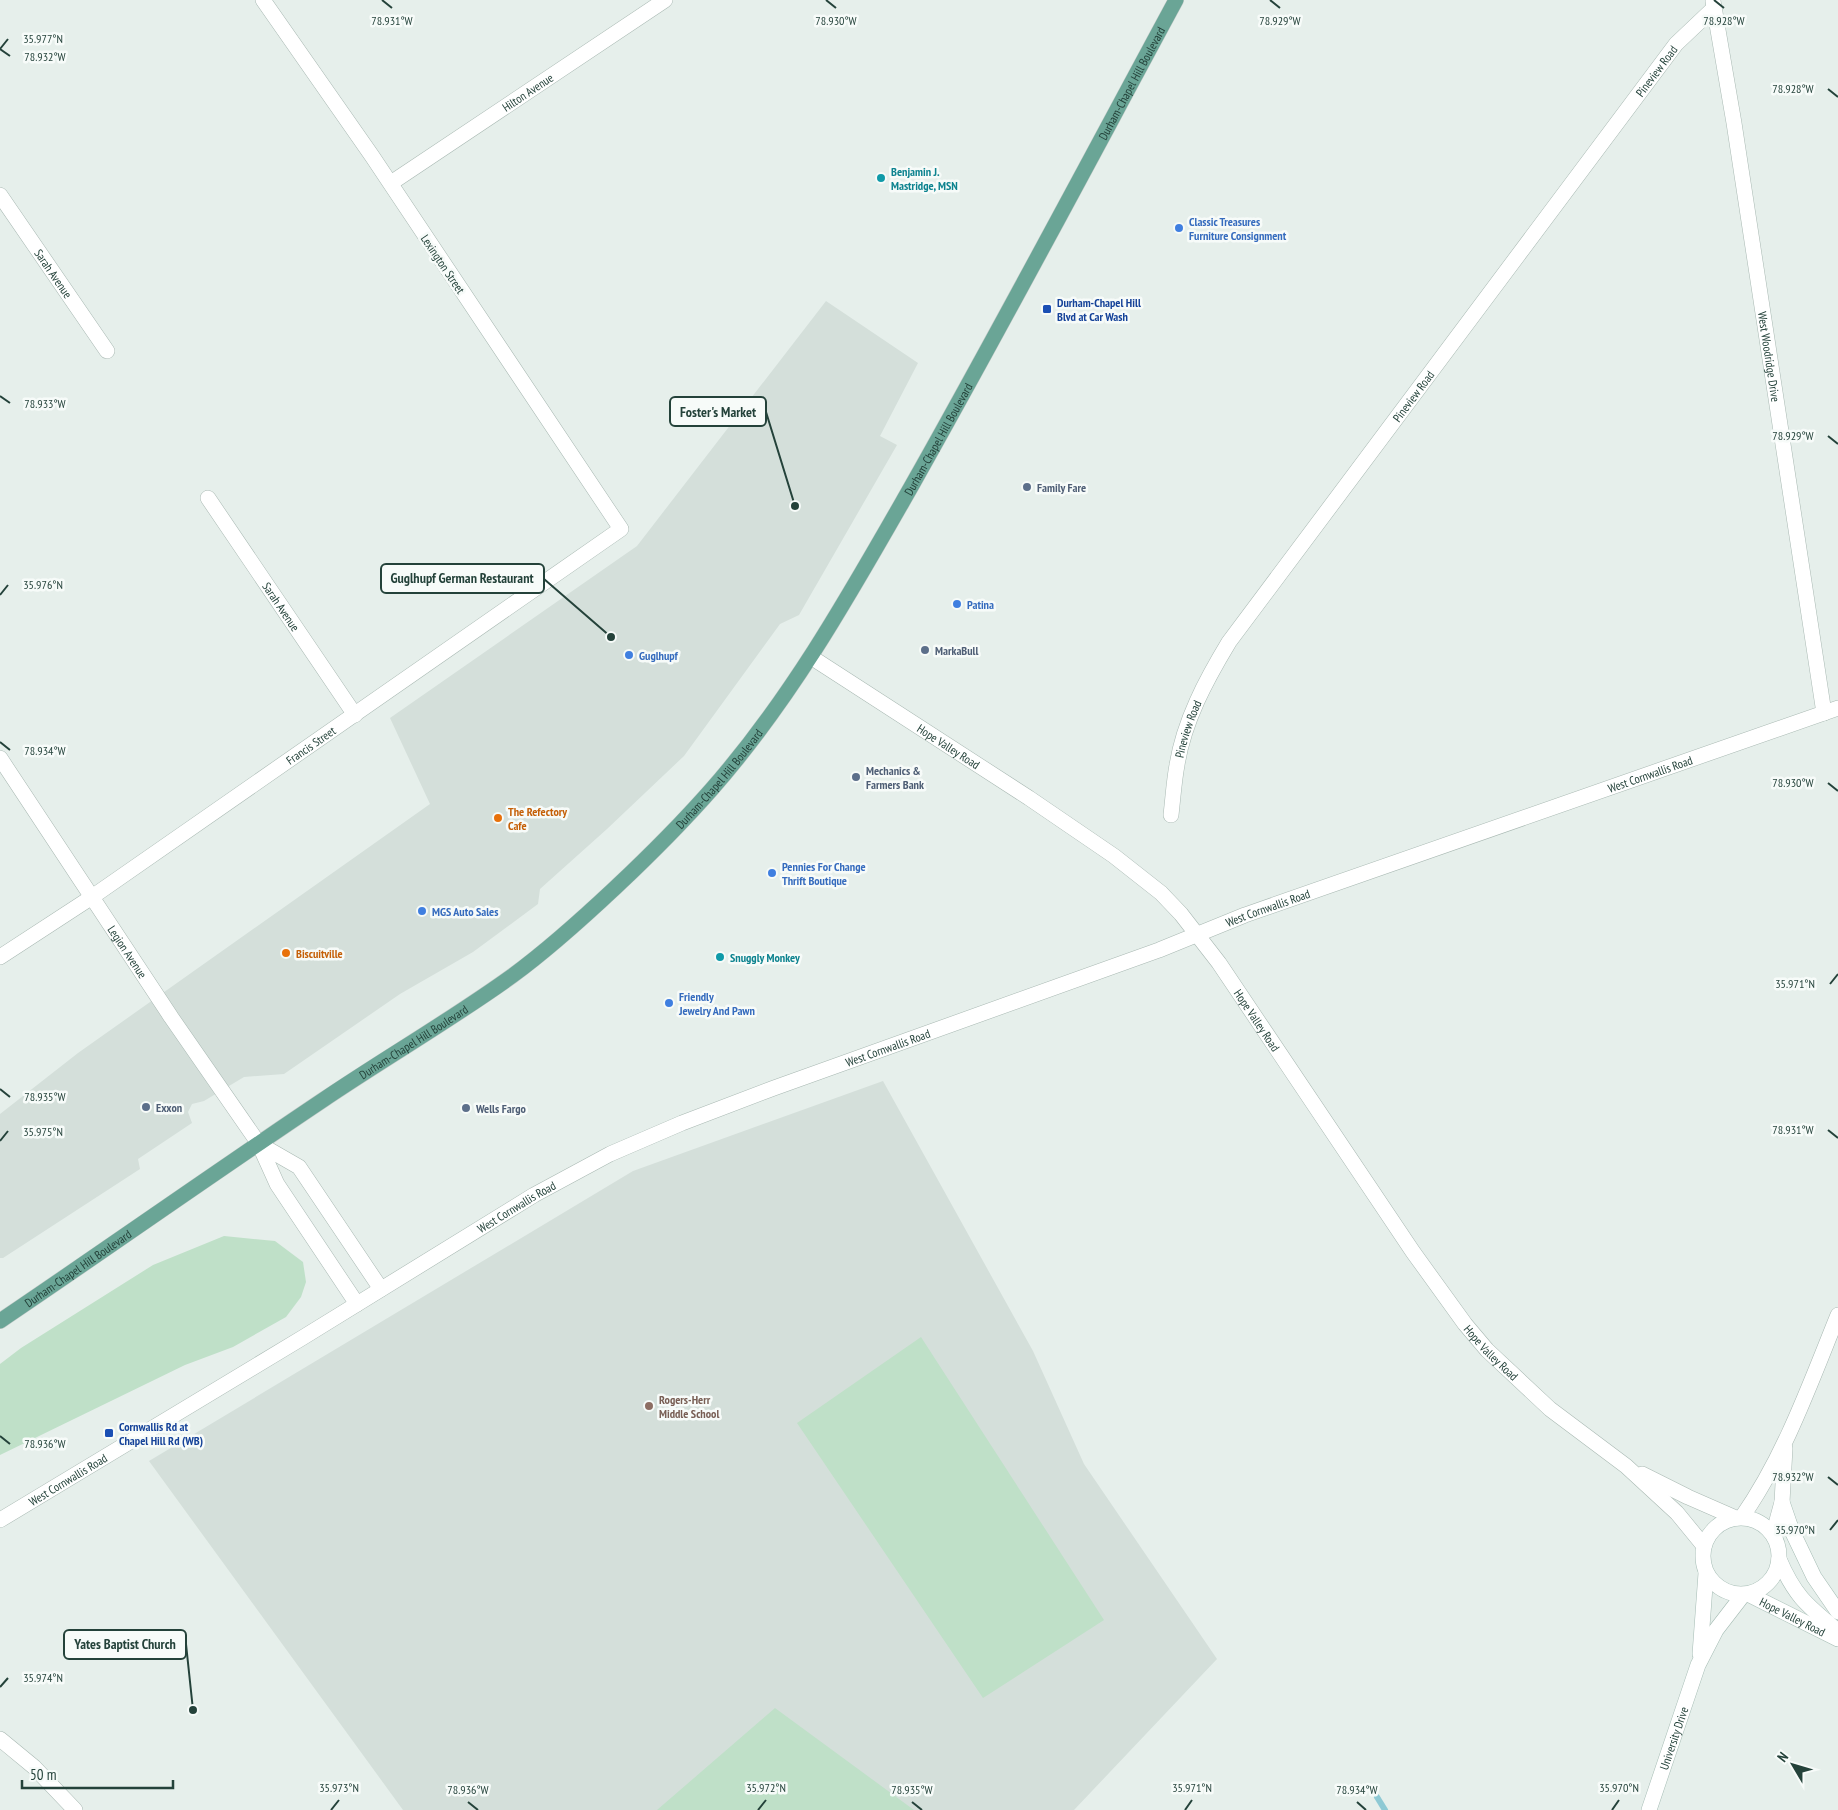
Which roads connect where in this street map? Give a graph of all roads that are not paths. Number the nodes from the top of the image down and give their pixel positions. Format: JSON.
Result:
{"nodes":[{"id":1,"x":263,"y":0,"type":"edge"},
{"id":2,"x":664,"y":0,"type":"edge"},
{"id":3,"x":1176,"y":0,"type":"edge"},
{"id":4,"x":1713,"y":4,"type":"edge"},
{"id":5,"x":391,"y":183,"type":"junction"},
{"id":6,"x":0,"y":195,"type":"edge"},
{"id":7,"x":106,"y":351,"type":"dead end"},
{"id":8,"x":208,"y":498,"type":"dead end"},
{"id":9,"x":621,"y":529,"type":"joint"},
{"id":10,"x":811,"y":657,"type":"junction"},
{"id":11,"x":1831,"y":710,"type":"edge"},
{"id":12,"x":356,"y":714,"type":"junction"},
{"id":13,"x":0,"y":758,"type":"edge"},
{"id":14,"x":1171,"y":815,"type":"dead end"},
{"id":15,"x":92,"y":897,"type":"junction"},
{"id":16,"x":1197,"y":934,"type":"junction"},
{"id":17,"x":0,"y":957,"type":"edge"},
{"id":18,"x":259,"y":1144,"type":"junction"},
{"id":19,"x":381,"y":1289,"type":"junction"},
{"id":20,"x":357,"y":1304,"type":"junction"},
{"id":21,"x":1838,"y":1315,"type":"edge"},
{"id":22,"x":0,"y":1321,"type":"edge"},
{"id":23,"x":1787,"y":1437,"type":"junction"},
{"id":24,"x":1626,"y":1466,"type":"junction"},
{"id":25,"x":1782,"y":1502,"type":"junction"},
{"id":26,"x":1739,"y":1518,"type":"junction"},
{"id":27,"x":0,"y":1520,"type":"edge"},
{"id":28,"x":1775,"y":1538,"type":"junction"},
{"id":29,"x":1704,"y":1546,"type":"junction"},
{"id":30,"x":1779,"y":1559,"type":"junction"},
{"id":31,"x":1706,"y":1573,"type":"junction"},
{"id":32,"x":1746,"y":1595,"type":"junction"},
{"id":33,"x":1838,"y":1612,"type":"edge"},
{"id":34,"x":1838,"y":1630,"type":"edge"},
{"id":35,"x":1838,"y":1639,"type":"edge"},
{"id":36,"x":1698,"y":1665,"type":"junction"},
{"id":37,"x":0,"y":1740,"type":"edge"},
{"id":38,"x":74,"y":1810,"type":"edge"},
{"id":39,"x":1649,"y":1810,"type":"edge"}],
"edges":[{"from":1,"to":5,"type":"street","name":"Lexington Street"},
{"from":2,"to":5,"type":"street","name":"Hilton Avenue"},
{"from":3,"to":10,"type":"main road","name":"Durham-Chapel Hill Boulevard"},
{"from":4,"to":11,"type":"street","name":"West Woodridge Drive"},
{"from":4,"to":14,"type":"street","name":"Pineview Road"},
{"from":5,"to":9,"type":"street","name":"Lexington Street"},
{"from":6,"to":7,"type":"street","name":"Sarah Avenue"},
{"from":8,"to":12,"type":"street","name":"Sarah Avenue"},
{"from":9,"to":12,"type":"street","name":"Francis Street"},
{"from":10,"to":16,"type":"street","name":"Hope Valley Road"},
{"from":10,"to":18,"type":"main road","name":"Durham-Chapel Hill Boulevard"},
{"from":11,"to":16,"type":"street","name":"West Cornwallis Road"},
{"from":12,"to":15,"type":"street","name":"Francis Street"},
{"from":13,"to":15,"type":"street","name":"Legion Avenue"},
{"from":15,"to":17,"type":"street","name":"Francis Street"},
{"from":15,"to":18,"type":"street","name":"Legion Avenue"},
{"from":16,"to":19,"type":"street","name":"West Cornwallis Road"},
{"from":16,"to":24,"type":"street","name":"Hope Valley Road"},
{"from":18,"to":19,"type":"street","name":"Legion Avenue"},
{"from":18,"to":20,"type":"street","name":"Legion Avenue"},
{"from":18,"to":22,"type":"main road","name":"Durham-Chapel Hill Boulevard"},
{"from":19,"to":20,"type":"street","name":"West Cornwallis Road"},
{"from":20,"to":27,"type":"street","name":"West Cornwallis Road"},
{"from":21,"to":23,"type":"street"},
{"from":23,"to":25,"type":"street"},
{"from":23,"to":26,"type":"street"},
{"from":24,"to":26,"type":"street","name":"Hope Valley Road"},
{"from":24,"to":29,"type":"street","name":"Hope Valley Road"},
{"from":25,"to":28,"type":"street"},
{"from":25,"to":33,"type":"street"},
{"from":26,"to":28,"type":"street"},
{"from":26,"to":29,"type":"street"},
{"from":28,"to":30,"type":"street"},
{"from":29,"to":31,"type":"street"},
{"from":30,"to":32,"type":"street"},
{"from":30,"to":34,"type":"street","name":"Hope Valley Road"},
{"from":31,"to":32,"type":"street"},
{"from":31,"to":36,"type":"street","name":"University Drive"},
{"from":32,"to":35,"type":"street","name":"Hope Valley Road"},
{"from":32,"to":36,"type":"street","name":"University Drive"},
{"from":36,"to":39,"type":"street","name":"University Drive"},
{"from":37,"to":38,"type":"street"}]}
